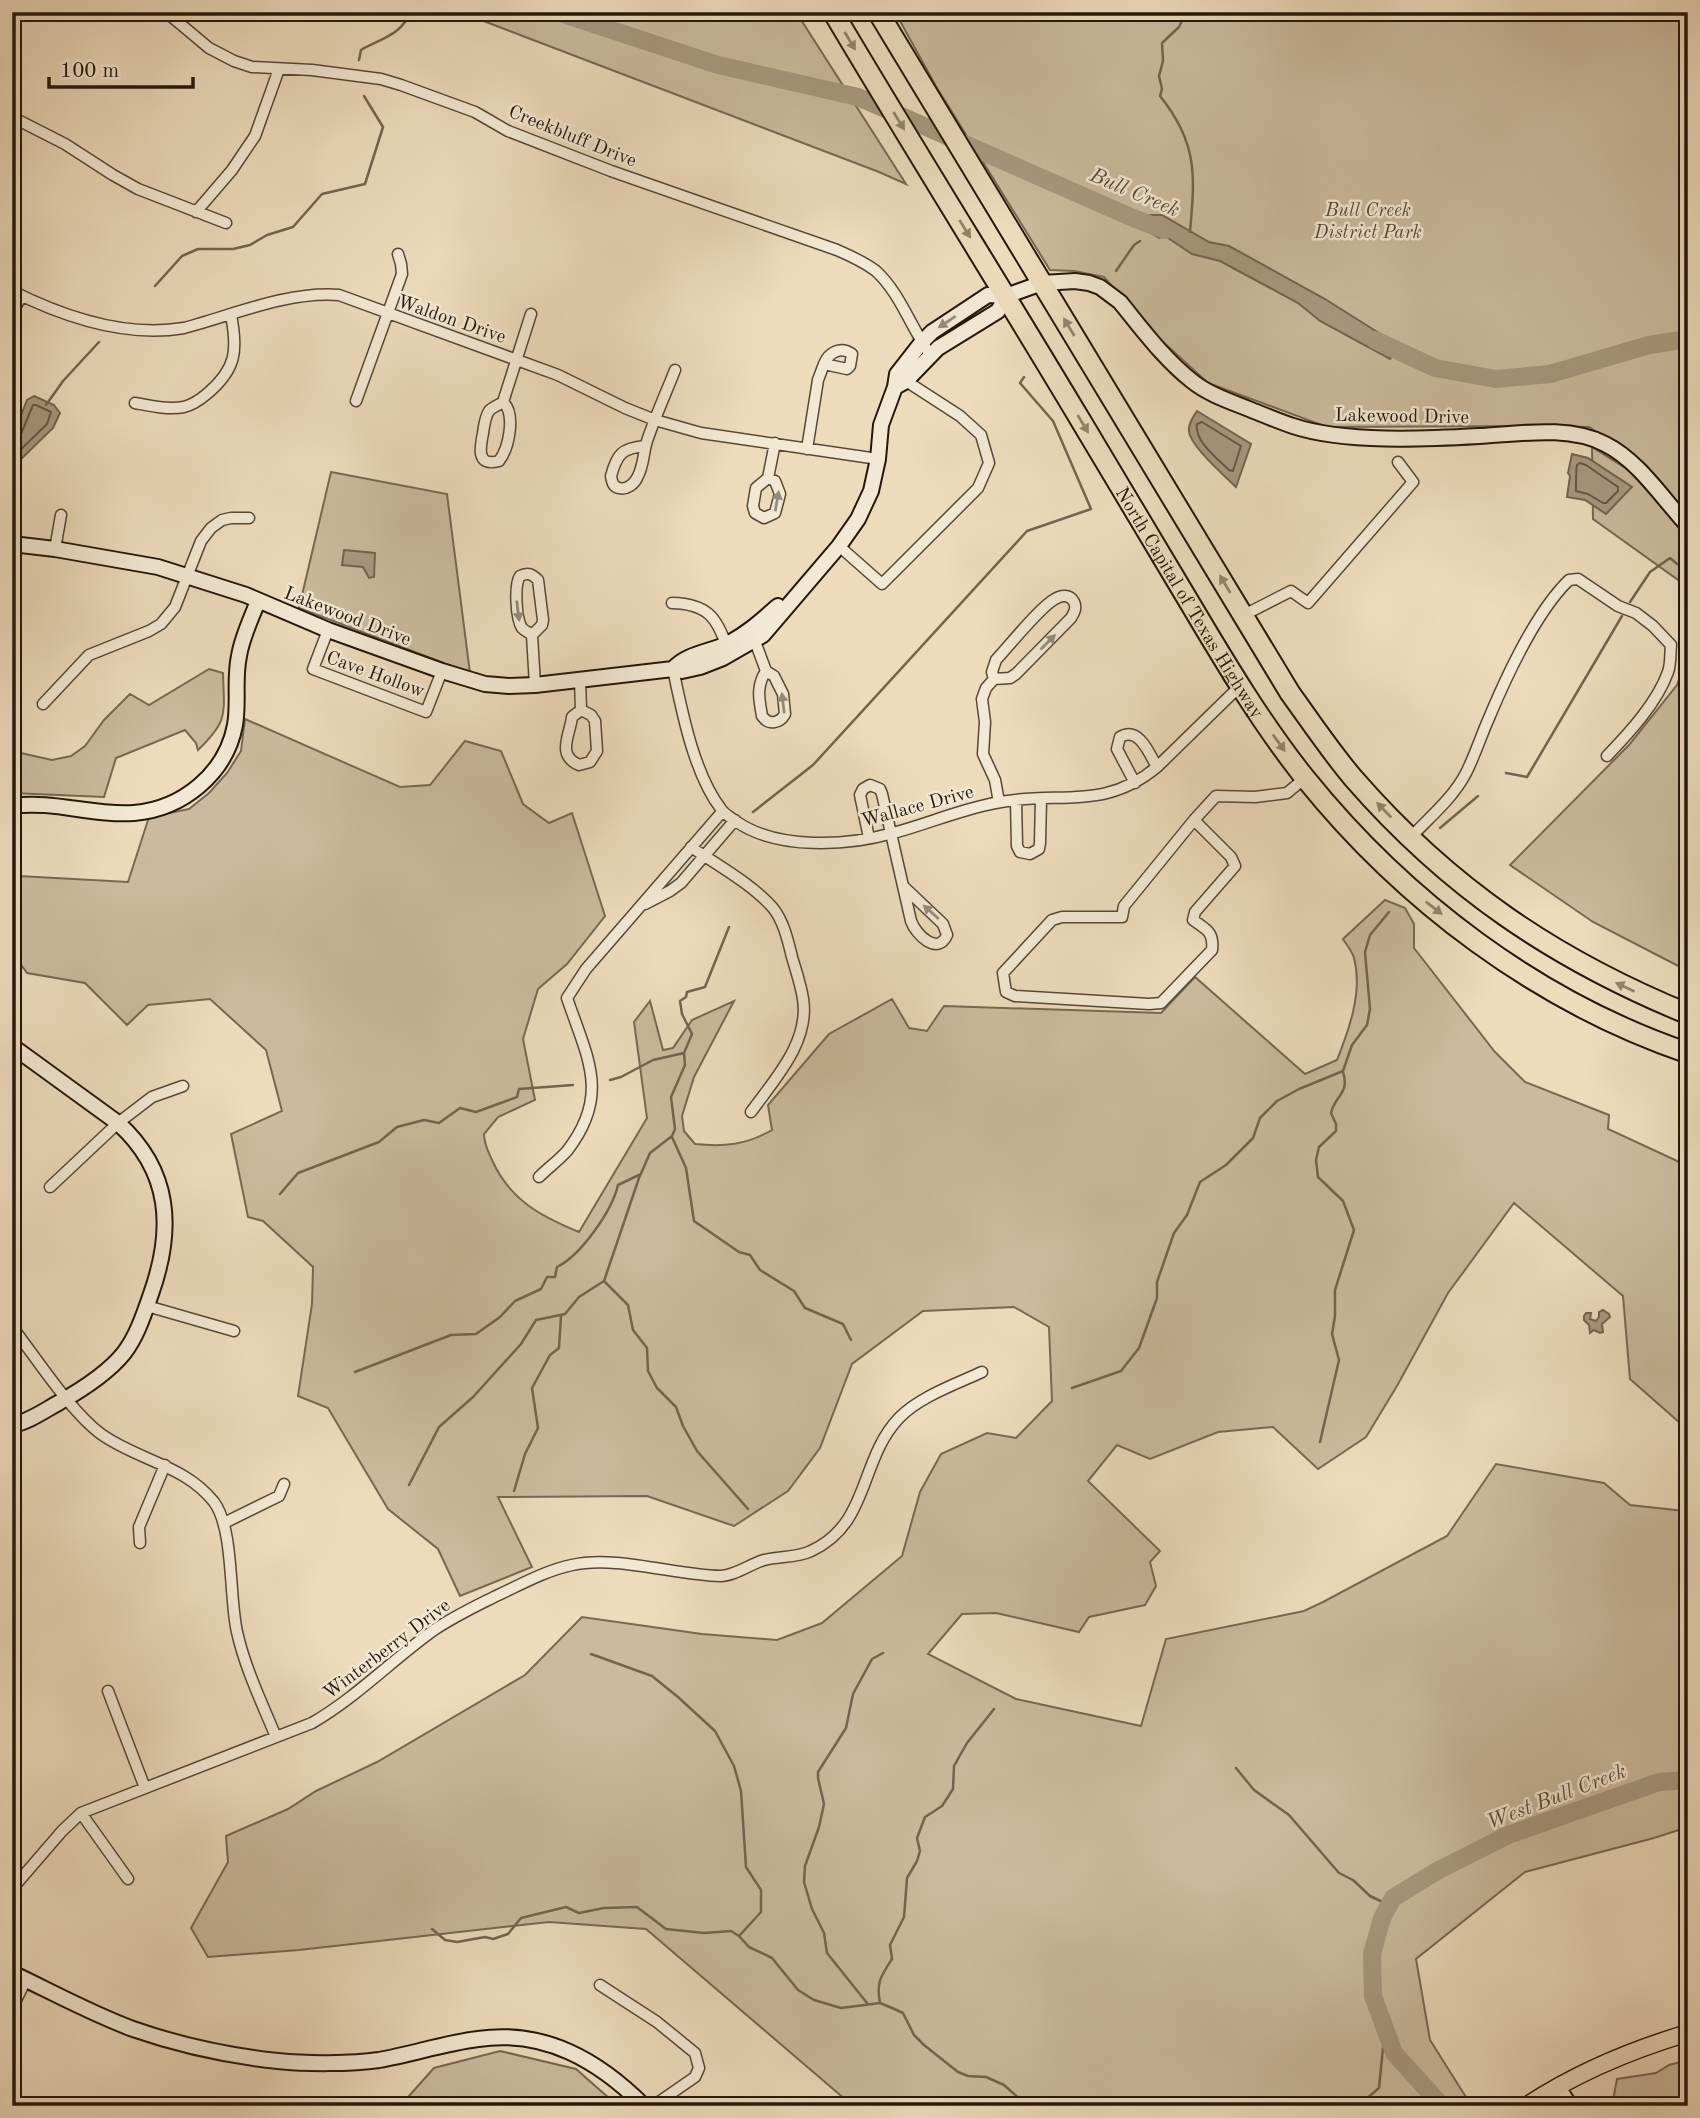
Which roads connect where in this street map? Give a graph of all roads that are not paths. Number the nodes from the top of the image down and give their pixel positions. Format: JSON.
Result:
{"nodes":[{"id":1,"x":166,"y":12,"type":"edge"},
{"id":2,"x":833,"y":12,"type":"edge"},
{"id":3,"x":878,"y":12,"type":"edge"},
{"id":4,"x":279,"y":69,"type":"junction"},
{"id":5,"x":12,"y":117,"type":"edge"},
{"id":6,"x":196,"y":212,"type":"junction"},
{"id":7,"x":226,"y":223,"type":"dead end"},
{"id":8,"x":398,"y":254,"type":"dead end"},
{"id":9,"x":1042,"y":283,"type":"junction"},
{"id":10,"x":17,"y":294,"type":"edge"},
{"id":11,"x":1006,"y":296,"type":"junction"},
{"id":12,"x":12,"y":312,"type":"edge"},
{"id":13,"x":388,"y":314,"type":"junction"},
{"id":14,"x":531,"y":314,"type":"dead end"},
{"id":15,"x":231,"y":315,"type":"junction"},
{"id":16,"x":926,"y":348,"type":"junction"},
{"id":17,"x":516,"y":359,"type":"junction"},
{"id":18,"x":824,"y":364,"type":"dead end"},
{"id":19,"x":675,"y":370,"type":"dead end"},
{"id":20,"x":901,"y":384,"type":"junction"},
{"id":21,"x":356,"y":401,"type":"dead end"},
{"id":22,"x":503,"y":402,"type":"junction"},
{"id":23,"x":135,"y":403,"type":"dead end"},
{"id":24,"x":655,"y":420,"type":"junction"},
{"id":25,"x":775,"y":443,"type":"junction"},
{"id":26,"x":645,"y":446,"type":"junction"},
{"id":27,"x":807,"y":449,"type":"junction"},
{"id":28,"x":878,"y":459,"type":"junction"},
{"id":29,"x":1398,"y":462,"type":"dead end"},
{"id":30,"x":768,"y":478,"type":"dead end"},
{"id":31,"x":61,"y":515,"type":"dead end"},
{"id":32,"x":249,"y":518,"type":"dead end"},
{"id":33,"x":1688,"y":526,"type":"edge"},
{"id":34,"x":12,"y":544,"type":"edge"},
{"id":35,"x":839,"y":546,"type":"junction"},
{"id":36,"x":55,"y":549,"type":"junction"},
{"id":37,"x":186,"y":576,"type":"junction"},
{"id":38,"x":258,"y":601,"type":"junction"},
{"id":39,"x":672,"y":603,"type":"dead end"},
{"id":40,"x":1244,"y":615,"type":"junction"},
{"id":41,"x":328,"y":630,"type":"junction"},
{"id":42,"x":532,"y":635,"type":"junction"},
{"id":43,"x":753,"y":635,"type":"junction"},
{"id":44,"x":727,"y":650,"type":"junction"},
{"id":45,"x":673,"y":669,"type":"junction"},
{"id":46,"x":442,"y":671,"type":"junction"},
{"id":47,"x":766,"y":671,"type":"junction"},
{"id":48,"x":994,"y":679,"type":"junction"},
{"id":49,"x":580,"y":680,"type":"junction"},
{"id":50,"x":535,"y":685,"type":"junction"},
{"id":51,"x":1240,"y":687,"type":"junction"},
{"id":52,"x":43,"y":704,"type":"dead end"},
{"id":53,"x":581,"y":710,"type":"junction"},
{"id":54,"x":1607,"y":756,"type":"dead end"},
{"id":55,"x":1157,"y":767,"type":"junction"},
{"id":56,"x":1305,"y":778,"type":"junction"},
{"id":57,"x":1135,"y":783,"type":"junction"},
{"id":58,"x":1041,"y":799,"type":"junction"},
{"id":59,"x":1016,"y":800,"type":"junction"},
{"id":60,"x":999,"y":802,"type":"junction"},
{"id":61,"x":12,"y":806,"type":"edge"},
{"id":62,"x":722,"y":812,"type":"junction"},
{"id":63,"x":735,"y":820,"type":"junction"},
{"id":64,"x":1194,"y":820,"type":"junction"},
{"id":65,"x":892,"y":834,"type":"junction"},
{"id":66,"x":1411,"y":837,"type":"junction"},
{"id":67,"x":869,"y":838,"type":"junction"},
{"id":68,"x":691,"y":847,"type":"junction"},
{"id":69,"x":704,"y":856,"type":"junction"},
{"id":70,"x":904,"y":887,"type":"junction"},
{"id":71,"x":638,"y":908,"type":"junction"},
{"id":72,"x":1688,"y":1014,"type":"edge"},
{"id":73,"x":12,"y":1046,"type":"edge"},
{"id":74,"x":1688,"y":1053,"type":"edge"},
{"id":75,"x":183,"y":1086,"type":"dead end"},
{"id":76,"x":751,"y":1112,"type":"dead end"},
{"id":77,"x":118,"y":1123,"type":"junction"},
{"id":78,"x":539,"y":1177,"type":"dead end"},
{"id":79,"x":50,"y":1187,"type":"dead end"},
{"id":80,"x":147,"y":1306,"type":"junction"},
{"id":81,"x":13,"y":1328,"type":"edge"},
{"id":82,"x":234,"y":1331,"type":"dead end"},
{"id":83,"x":982,"y":1371,"type":"dead end"},
{"id":84,"x":67,"y":1398,"type":"junction"},
{"id":85,"x":12,"y":1425,"type":"edge"},
{"id":86,"x":165,"y":1465,"type":"junction"},
{"id":87,"x":284,"y":1484,"type":"dead end"},
{"id":88,"x":224,"y":1522,"type":"junction"},
{"id":89,"x":140,"y":1543,"type":"dead end"},
{"id":90,"x":108,"y":1691,"type":"dead end"},
{"id":91,"x":276,"y":1737,"type":"junction"},
{"id":92,"x":145,"y":1788,"type":"junction"},
{"id":93,"x":81,"y":1813,"type":"junction"},
{"id":94,"x":128,"y":1879,"type":"dead end"},
{"id":95,"x":12,"y":1889,"type":"edge"},
{"id":96,"x":12,"y":1973,"type":"edge"},
{"id":97,"x":26,"y":1980,"type":"junction"},
{"id":98,"x":600,"y":1985,"type":"dead end"},
{"id":99,"x":12,"y":2008,"type":"edge"},
{"id":100,"x":1688,"y":2033,"type":"edge"},
{"id":101,"x":1558,"y":2087,"type":"junction"},
{"id":102,"x":644,"y":2106,"type":"edge"},
{"id":103,"x":653,"y":2106,"type":"edge"},
{"id":104,"x":1526,"y":2106,"type":"edge"},
{"id":105,"x":1570,"y":2106,"type":"edge"}],
"edges":[{"from":1,"to":4,"type":"street","name":"Creekbluff Drive"},
{"from":2,"to":11,"type":"highway","name":"North Capital of Texas Highway","one_way":true},
{"from":3,"to":9,"type":"highway","name":"North Capital of Texas Highway"},
{"from":4,"to":6,"type":"street"},
{"from":4,"to":16,"type":"street","name":"Creekbluff Drive"},
{"from":5,"to":6,"type":"street"},
{"from":6,"to":7,"type":"street"},
{"from":8,"to":13,"type":"street"},
{"from":9,"to":11,"type":"street","name":"Lakewood Drive"},
{"from":9,"to":33,"type":"street","name":"Lakewood Drive"},
{"from":40,"to":9,"type":"highway","name":"North Capital of Texas Highway","one_way":true},
{"from":10,"to":12,"type":"street"},
{"from":10,"to":15,"type":"street","name":"Waldon Drive"},
{"from":11,"to":16,"type":"street","name":"Lakewood Drive"},
{"from":11,"to":51,"type":"highway","name":"North Capital of Texas Highway","one_way":true},
{"from":13,"to":15,"type":"street","name":"Waldon Drive"},
{"from":13,"to":17,"type":"street","name":"Waldon Drive"},
{"from":13,"to":21,"type":"street"},
{"from":14,"to":17,"type":"street"},
{"from":15,"to":23,"type":"street"},
{"from":16,"to":20,"type":"street","name":"Lakewood Drive"},
{"from":17,"to":22,"type":"street"},
{"from":17,"to":24,"type":"street","name":"Waldon Drive"},
{"from":18,"to":27,"type":"street"},
{"from":19,"to":24,"type":"street"},
{"from":20,"to":28,"type":"street","name":"Lakewood Drive"},
{"from":20,"to":35,"type":"street"},
{"from":22,"to":22,"type":"street"},
{"from":24,"to":25,"type":"street","name":"Waldon Drive"},
{"from":24,"to":26,"type":"street"},
{"from":25,"to":27,"type":"street","name":"Waldon Drive"},
{"from":25,"to":30,"type":"street"},
{"from":26,"to":26,"type":"street"},
{"from":27,"to":28,"type":"street","name":"Waldon Drive"},
{"from":28,"to":35,"type":"street","name":"Lakewood Drive"},
{"from":29,"to":40,"type":"street"},
{"from":31,"to":36,"type":"street"},
{"from":32,"to":37,"type":"street"},
{"from":34,"to":36,"type":"street","name":"Lakewood Drive"},
{"from":35,"to":43,"type":"street","name":"Lakewood Drive"},
{"from":36,"to":37,"type":"street","name":"Lakewood Drive"},
{"from":37,"to":38,"type":"street","name":"Lakewood Drive"},
{"from":37,"to":52,"type":"street"},
{"from":38,"to":41,"type":"street","name":"Lakewood Drive"},
{"from":38,"to":61,"type":"street"},
{"from":39,"to":44,"type":"street"},
{"from":66,"to":40,"type":"highway","name":"North Capital of Texas Highway","one_way":true},
{"from":41,"to":46,"type":"street","name":"Lakewood Drive"},
{"from":41,"to":46,"type":"street","name":"Cave Hollow"},
{"from":42,"to":42,"type":"street","one_way":true},
{"from":42,"to":50,"type":"street"},
{"from":43,"to":44,"type":"street","name":"Lakewood Drive"},
{"from":43,"to":47,"type":"street"},
{"from":44,"to":45,"type":"street","name":"Lakewood Drive"},
{"from":45,"to":49,"type":"street","name":"Lakewood Drive"},
{"from":45,"to":62,"type":"street"},
{"from":46,"to":50,"type":"street","name":"Lakewood Drive"},
{"from":47,"to":47,"type":"street","one_way":true},
{"from":48,"to":48,"type":"street","one_way":true},
{"from":48,"to":60,"type":"street"},
{"from":49,"to":50,"type":"street","name":"Lakewood Drive"},
{"from":49,"to":53,"type":"street"},
{"from":51,"to":55,"type":"street","name":"Wallace Drive"},
{"from":51,"to":56,"type":"highway","name":"North Capital of Texas Highway","one_way":true},
{"from":53,"to":53,"type":"street"},
{"from":54,"to":66,"type":"street"},
{"from":55,"to":57,"type":"street","name":"Wallace Drive"},
{"from":55,"to":57,"type":"street"},
{"from":56,"to":64,"type":"street"},
{"from":56,"to":74,"type":"highway","name":"North Capital of Texas Highway","one_way":true},
{"from":57,"to":58,"type":"street","name":"Wallace Drive"},
{"from":58,"to":59,"type":"street","name":"Wallace Drive"},
{"from":58,"to":59,"type":"street"},
{"from":59,"to":60,"type":"street","name":"Wallace Drive"},
{"from":60,"to":65,"type":"street","name":"Wallace Drive"},
{"from":62,"to":63,"type":"street","name":"Wallace Drive"},
{"from":62,"to":68,"type":"street"},
{"from":63,"to":67,"type":"street","name":"Wallace Drive"},
{"from":63,"to":69,"type":"street"},
{"from":64,"to":64,"type":"street"},
{"from":65,"to":67,"type":"street","name":"Wallace Drive"},
{"from":65,"to":67,"type":"street"},
{"from":65,"to":70,"type":"street"},
{"from":72,"to":66,"type":"highway","name":"North Capital of Texas Highway","one_way":true},
{"from":68,"to":69,"type":"street"},
{"from":68,"to":71,"type":"street"},
{"from":69,"to":71,"type":"street"},
{"from":69,"to":76,"type":"street"},
{"from":70,"to":70,"type":"street","one_way":true},
{"from":71,"to":78,"type":"street"},
{"from":73,"to":77,"type":"street"},
{"from":75,"to":77,"type":"street"},
{"from":77,"to":79,"type":"street"},
{"from":77,"to":80,"type":"street"},
{"from":80,"to":82,"type":"street"},
{"from":80,"to":84,"type":"street"},
{"from":81,"to":84,"type":"street"},
{"from":83,"to":91,"type":"street","name":"Winterberry Drive"},
{"from":84,"to":85,"type":"street"},
{"from":84,"to":86,"type":"street"},
{"from":86,"to":88,"type":"street"},
{"from":86,"to":89,"type":"street"},
{"from":87,"to":88,"type":"street"},
{"from":88,"to":91,"type":"street"},
{"from":90,"to":92,"type":"street"},
{"from":91,"to":92,"type":"street","name":"Winterberry Drive"},
{"from":92,"to":93,"type":"street","name":"Winterberry Drive"},
{"from":93,"to":94,"type":"street"},
{"from":93,"to":95,"type":"street","name":"Winterberry Drive"},
{"from":96,"to":97,"type":"street"},
{"from":97,"to":99,"type":"street"},
{"from":97,"to":102,"type":"street"},
{"from":98,"to":103,"type":"street"},
{"from":100,"to":101,"type":"main road"},
{"from":101,"to":104,"type":"main road"},
{"from":101,"to":105,"type":"street"}]}
